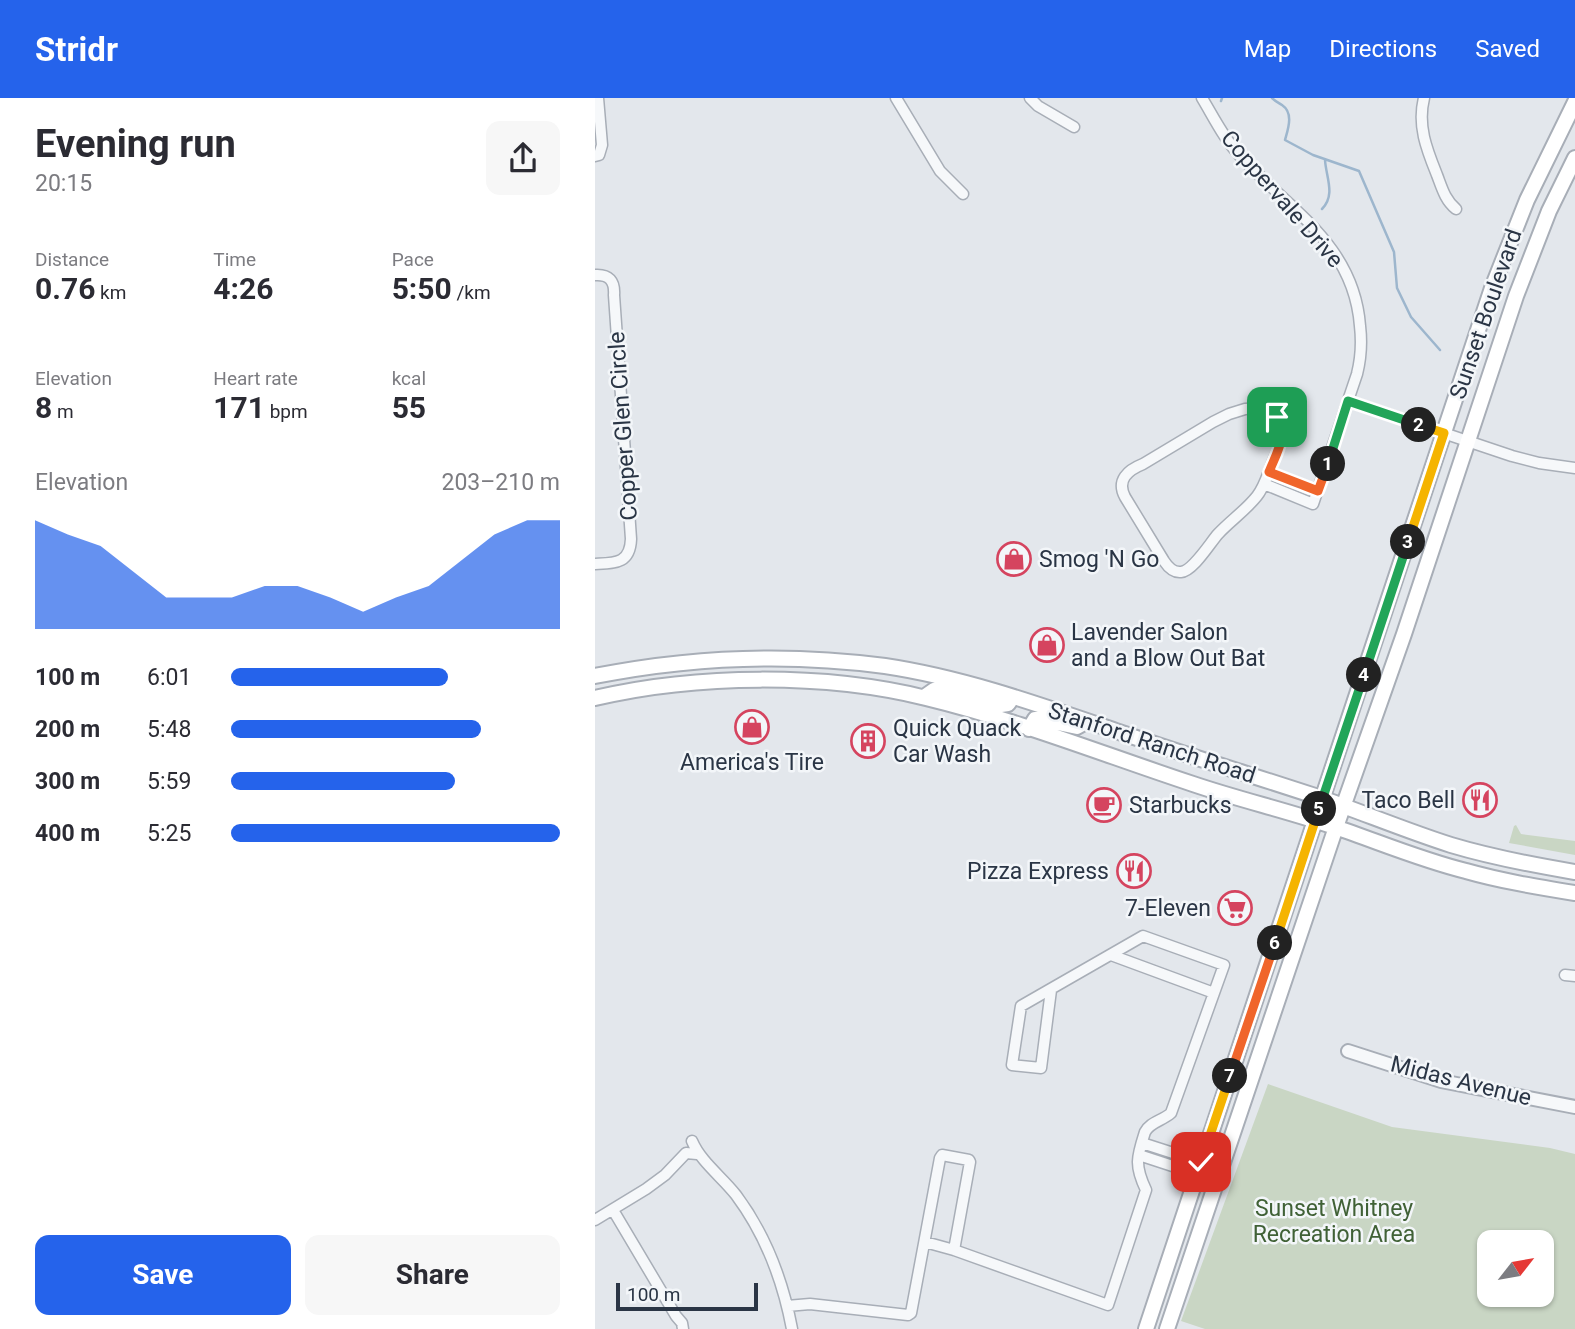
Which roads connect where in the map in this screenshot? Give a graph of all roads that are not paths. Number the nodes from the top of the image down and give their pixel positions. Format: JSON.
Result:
{"nodes":[{"id":1,"x":598,"y":98,"type":"edge"},
{"id":2,"x":896,"y":98,"type":"edge"},
{"id":3,"x":1030,"y":98,"type":"edge"},
{"id":4,"x":1202,"y":98,"type":"edge"},
{"id":5,"x":1424,"y":98,"type":"edge"},
{"id":6,"x":1575,"y":102,"type":"edge"},
{"id":7,"x":1074,"y":127,"type":"dead end"},
{"id":8,"x":595,"y":156,"type":"edge"},
{"id":9,"x":1575,"y":158,"type":"edge"},
{"id":10,"x":963,"y":194,"type":"dead end"},
{"id":11,"x":1456,"y":209,"type":"dead end"},
{"id":12,"x":595,"y":275,"type":"edge"},
{"id":13,"x":1348,"y":401,"type":"junction"},
{"id":14,"x":1444,"y":433,"type":"junction"},
{"id":15,"x":1468,"y":441,"type":"junction"},
{"id":16,"x":1575,"y":468,"type":"edge"},
{"id":17,"x":1269,"y":472,"type":"junction"},
{"id":18,"x":1296,"y":483,"type":"junction"},
{"id":19,"x":1264,"y":484,"type":"junction"},
{"id":20,"x":1318,"y":491,"type":"junction"},
{"id":21,"x":1291,"y":495,"type":"junction"},
{"id":22,"x":595,"y":564,"type":"edge"},
{"id":23,"x":595,"y":676,"type":"edge"},
{"id":24,"x":924,"y":697,"type":"junction"},
{"id":25,"x":1013,"y":697,"type":"junction"},
{"id":26,"x":595,"y":698,"type":"edge"},
{"id":27,"x":1087,"y":721,"type":"junction"},
{"id":28,"x":1029,"y":729,"type":"junction"},
{"id":29,"x":1323,"y":799,"type":"junction"},
{"id":30,"x":1343,"y":806,"type":"junction"},
{"id":31,"x":1315,"y":820,"type":"junction"},
{"id":32,"x":1336,"y":827,"type":"junction"},
{"id":33,"x":1575,"y":872,"type":"edge"},
{"id":34,"x":1575,"y":880,"type":"edge"},
{"id":35,"x":1549,"y":889,"type":"junction"},
{"id":36,"x":1575,"y":892,"type":"edge"},
{"id":37,"x":1111,"y":954,"type":"junction"},
{"id":38,"x":1051,"y":990,"type":"junction"},
{"id":39,"x":1214,"y":993,"type":"junction"},
{"id":40,"x":1348,"y":1051,"type":"dead end"},
{"id":41,"x":1575,"y":1107,"type":"edge"},
{"id":42,"x":692,"y":1141,"type":"dead end"},
{"id":43,"x":1142,"y":1143,"type":"junction"},
{"id":44,"x":697,"y":1154,"type":"junction"},
{"id":45,"x":1139,"y":1155,"type":"junction"},
{"id":46,"x":1199,"y":1168,"type":"junction"},
{"id":47,"x":613,"y":1210,"type":"junction"},
{"id":48,"x":595,"y":1220,"type":"edge"},
{"id":49,"x":925,"y":1242,"type":"junction"},
{"id":50,"x":954,"y":1250,"type":"junction"},
{"id":51,"x":787,"y":1306,"type":"junction"},
{"id":52,"x":683,"y":1329,"type":"edge"},
{"id":53,"x":792,"y":1329,"type":"edge"},
{"id":54,"x":1146,"y":1329,"type":"edge"},
{"id":55,"x":1167,"y":1329,"type":"edge"}],
"edges":[{"from":1,"to":8,"type":"street"},
{"from":2,"to":10,"type":"street"},
{"from":3,"to":7,"type":"street"},
{"from":4,"to":13,"type":"street","name":"Coppervale Drive"},
{"from":5,"to":11,"type":"street"},
{"from":6,"to":14,"type":"main road","name":"Sunset Boulevard"},
{"from":9,"to":15,"type":"main road","name":"Sunset Boulevard"},
{"from":12,"to":22,"type":"street","name":"Copper Glen Circle"},
{"from":13,"to":14,"type":"street"},
{"from":13,"to":20,"type":"street","name":"Coppervale Drive"},
{"from":14,"to":15,"type":"street"},
{"from":14,"to":29,"type":"main road","name":"Sunset Boulevard"},
{"from":15,"to":16,"type":"street"},
{"from":15,"to":30,"type":"main road","name":"Sunset Boulevard"},
{"from":17,"to":18,"type":"street"},
{"from":17,"to":19,"type":"street"},
{"from":17,"to":19,"type":"street"},
{"from":18,"to":20,"type":"street"},
{"from":18,"to":21,"type":"street"},
{"from":19,"to":21,"type":"street"},
{"from":20,"to":21,"type":"street","name":"Coppervale Drive"},
{"from":23,"to":25,"type":"main road","name":"Stanford Ranch Road"},
{"from":24,"to":25,"type":"main road"},
{"from":24,"to":26,"type":"main road","name":"Stanford Ranch Road"},
{"from":24,"to":28,"type":"main road","name":"Stanford Ranch Road"},
{"from":25,"to":27,"type":"main road","name":"Stanford Ranch Road"},
{"from":27,"to":28,"type":"main road"},
{"from":27,"to":29,"type":"main road","name":"Stanford Ranch Road"},
{"from":28,"to":31,"type":"main road","name":"Stanford Ranch Road"},
{"from":29,"to":30,"type":"main road","name":"Stanford Ranch Road"},
{"from":29,"to":31,"type":"main road","name":"Sunset Boulevard"},
{"from":30,"to":32,"type":"main road","name":"Sunset Boulevard"},
{"from":30,"to":33,"type":"main road","name":"Stanford Ranch Road"},
{"from":31,"to":32,"type":"main road","name":"Stanford Ranch Road"},
{"from":31,"to":46,"type":"main road","name":"Sunset Boulevard"},
{"from":32,"to":35,"type":"main road","name":"Stanford Ranch Road"},
{"from":32,"to":55,"type":"main road","name":"Sunset Boulevard"},
{"from":34,"to":35,"type":"main road"},
{"from":35,"to":36,"type":"main road","name":"Stanford Ranch Road"},
{"from":37,"to":38,"type":"street"},
{"from":37,"to":39,"type":"street"},
{"from":37,"to":39,"type":"street"},
{"from":38,"to":38,"type":"street"},
{"from":39,"to":43,"type":"street"},
{"from":40,"to":41,"type":"street","name":"Midas Avenue"},
{"from":42,"to":44,"type":"street"},
{"from":43,"to":45,"type":"street"},
{"from":43,"to":46,"type":"street"},
{"from":44,"to":47,"type":"street"},
{"from":44,"to":51,"type":"street"},
{"from":45,"to":46,"type":"street"},
{"from":45,"to":50,"type":"street"},
{"from":46,"to":54,"type":"main road","name":"Sunset Boulevard"},
{"from":47,"to":48,"type":"street"},
{"from":47,"to":52,"type":"street"},
{"from":49,"to":50,"type":"street"},
{"from":49,"to":50,"type":"street"},
{"from":49,"to":51,"type":"street"},
{"from":51,"to":53,"type":"street"}]}
